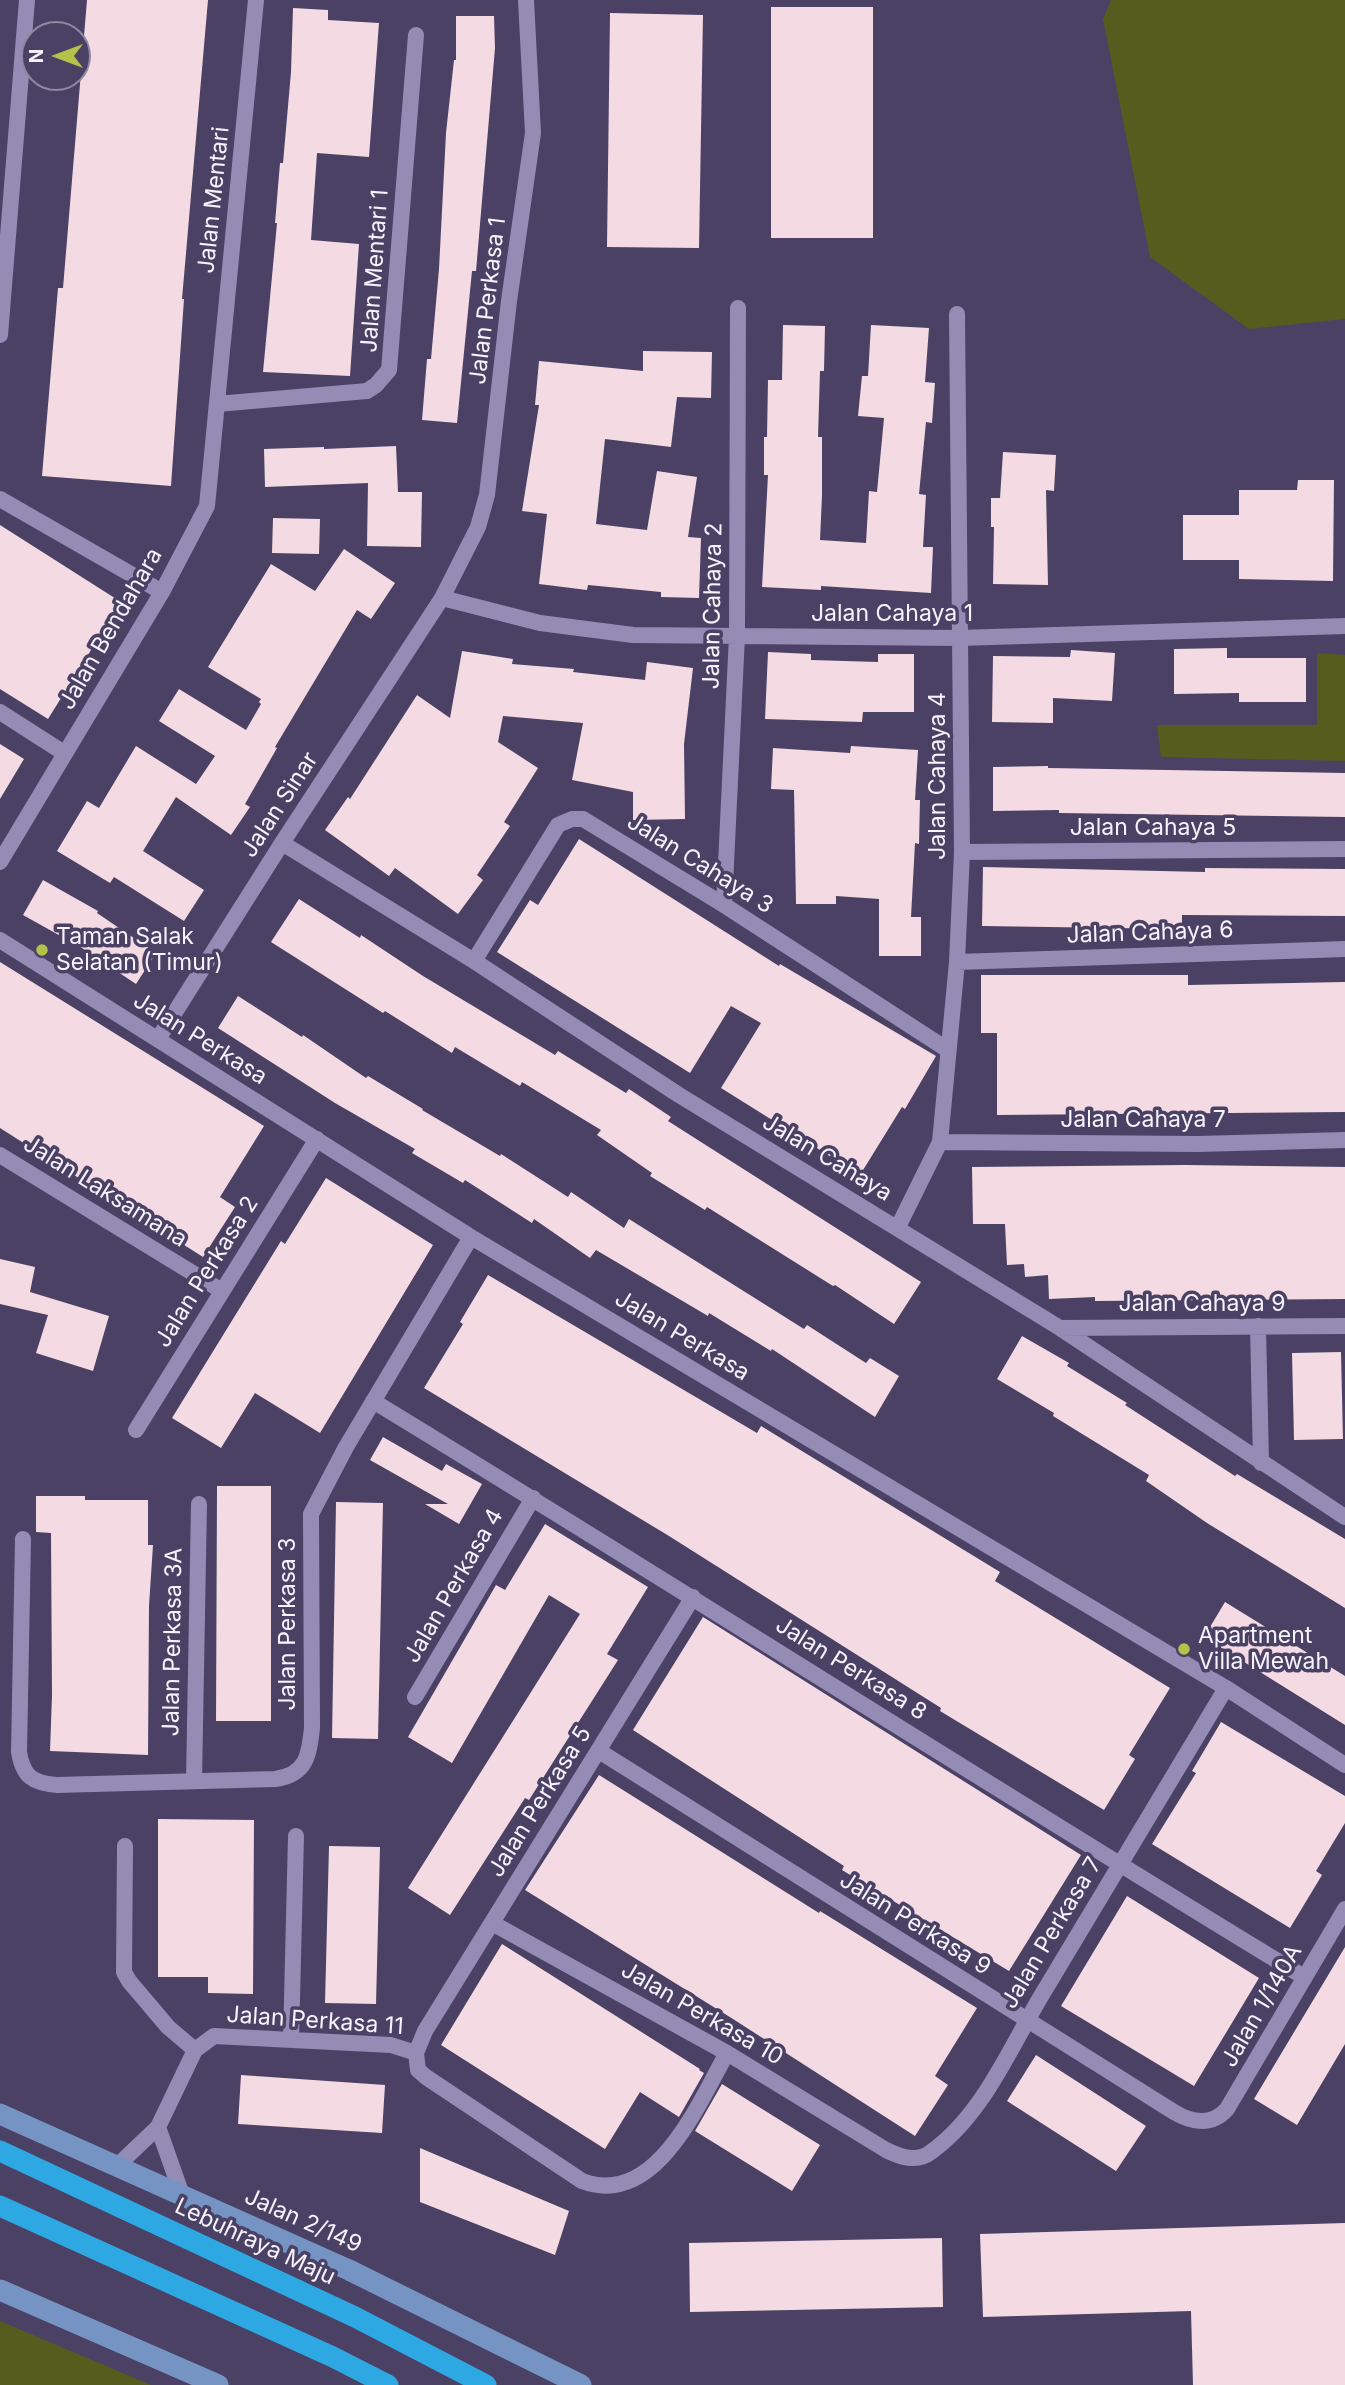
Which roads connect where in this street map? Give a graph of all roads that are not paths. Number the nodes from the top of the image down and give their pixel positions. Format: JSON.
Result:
{"nodes":[{"id":1,"x":27,"y":0,"type":"edge"},
{"id":2,"x":256,"y":0,"type":"edge"},
{"id":3,"x":526,"y":0,"type":"edge"},
{"id":4,"x":416,"y":35,"type":"dead end"},
{"id":5,"x":738,"y":308,"type":"dead end"},
{"id":6,"x":957,"y":314,"type":"dead end"},
{"id":7,"x":0,"y":335,"type":"edge"},
{"id":8,"x":217,"y":404,"type":"junction"},
{"id":9,"x":0,"y":499,"type":"edge"},
{"id":10,"x":162,"y":592,"type":"junction"},
{"id":11,"x":442,"y":598,"type":"junction"},
{"id":12,"x":1345,"y":626,"type":"edge"},
{"id":13,"x":737,"y":636,"type":"junction"},
{"id":14,"x":959,"y":638,"type":"junction"},
{"id":15,"x":0,"y":712,"type":"edge"},
{"id":16,"x":64,"y":752,"type":"junction"},
{"id":17,"x":282,"y":843,"type":"junction"},
{"id":18,"x":1345,"y":849,"type":"edge"},
{"id":19,"x":962,"y":852,"type":"junction"},
{"id":20,"x":0,"y":862,"type":"edge"},
{"id":21,"x":724,"y":905,"type":"junction"},
{"id":22,"x":0,"y":940,"type":"edge"},
{"id":23,"x":1345,"y":949,"type":"edge"},
{"id":24,"x":474,"y":961,"type":"junction"},
{"id":25,"x":957,"y":962,"type":"junction"},
{"id":26,"x":159,"y":1039,"type":"junction"},
{"id":27,"x":948,"y":1050,"type":"junction"},
{"id":28,"x":317,"y":1139,"type":"junction"},
{"id":29,"x":1345,"y":1140,"type":"edge"},
{"id":30,"x":940,"y":1142,"type":"junction"},
{"id":31,"x":0,"y":1154,"type":"edge"},
{"id":32,"x":898,"y":1227,"type":"junction"},
{"id":33,"x":471,"y":1237,"type":"junction"},
{"id":34,"x":222,"y":1291,"type":"junction"},
{"id":35,"x":1258,"y":1326,"type":"junction"},
{"id":36,"x":1345,"y":1326,"type":"edge"},
{"id":37,"x":1060,"y":1328,"type":"junction"},
{"id":38,"x":373,"y":1401,"type":"junction"},
{"id":39,"x":136,"y":1430,"type":"dead end"},
{"id":40,"x":1261,"y":1463,"type":"junction"},
{"id":41,"x":533,"y":1498,"type":"junction"},
{"id":42,"x":199,"y":1504,"type":"dead end"},
{"id":43,"x":1345,"y":1517,"type":"edge"},
{"id":44,"x":23,"y":1539,"type":"dead end"},
{"id":45,"x":693,"y":1597,"type":"junction"},
{"id":46,"x":1226,"y":1688,"type":"junction"},
{"id":47,"x":415,"y":1697,"type":"dead end"},
{"id":48,"x":599,"y":1751,"type":"junction"},
{"id":49,"x":1345,"y":1765,"type":"edge"},
{"id":50,"x":194,"y":1781,"type":"junction"},
{"id":51,"x":296,"y":1836,"type":"dead end"},
{"id":52,"x":125,"y":1846,"type":"dead end"},
{"id":53,"x":1120,"y":1866,"type":"junction"},
{"id":54,"x":1345,"y":1909,"type":"edge"},
{"id":55,"x":492,"y":1923,"type":"junction"},
{"id":56,"x":1304,"y":1977,"type":"junction"},
{"id":57,"x":1026,"y":2020,"type":"junction"},
{"id":58,"x":425,"y":2031,"type":"joint"},
{"id":59,"x":291,"y":2040,"type":"junction"},
{"id":60,"x":195,"y":2050,"type":"junction"},
{"id":61,"x":416,"y":2053,"type":"junction"},
{"id":62,"x":727,"y":2053,"type":"junction"},
{"id":63,"x":0,"y":2114,"type":"edge"},
{"id":64,"x":1212,"y":2120,"type":"joint"},
{"id":65,"x":158,"y":2127,"type":"junction"},
{"id":66,"x":886,"y":2150,"type":"joint"},
{"id":67,"x":0,"y":2151,"type":"edge"},
{"id":68,"x":117,"y":2166,"type":"junction"},
{"id":69,"x":182,"y":2195,"type":"junction"},
{"id":70,"x":0,"y":2206,"type":"edge"},
{"id":71,"x":0,"y":2290,"type":"edge"},
{"id":72,"x":218,"y":2385,"type":"edge"},
{"id":73,"x":388,"y":2385,"type":"edge"},
{"id":74,"x":486,"y":2385,"type":"edge"},
{"id":75,"x":581,"y":2385,"type":"edge"}],
"edges":[{"from":1,"to":7,"type":"street"},
{"from":2,"to":8,"type":"street","name":"Jalan Mentari"},
{"from":3,"to":11,"type":"street","name":"Jalan Perkasa 1"},
{"from":4,"to":8,"type":"street","name":"Jalan Mentari 1"},
{"from":5,"to":13,"type":"street","name":"Jalan Cahaya 2"},
{"from":6,"to":14,"type":"street","name":"Jalan Cahaya 4"},
{"from":8,"to":10,"type":"street","name":"Jalan Bendahara"},
{"from":9,"to":10,"type":"street"},
{"from":10,"to":16,"type":"street","name":"Jalan Bendahara"},
{"from":11,"to":13,"type":"street","name":"Jalan Cahaya 1"},
{"from":11,"to":17,"type":"street","name":"Jalan Sinar"},
{"from":12,"to":14,"type":"street","name":"Jalan Cahaya 1"},
{"from":13,"to":14,"type":"street","name":"Jalan Cahaya 1"},
{"from":13,"to":21,"type":"street","name":"Jalan Cahaya 2"},
{"from":14,"to":19,"type":"street","name":"Jalan Cahaya 4"},
{"from":15,"to":16,"type":"street"},
{"from":16,"to":20,"type":"street","name":"Jalan Bendahara"},
{"from":17,"to":24,"type":"street","name":"Jalan Cahaya"},
{"from":17,"to":26,"type":"street","name":"Jalan Sinar"},
{"from":18,"to":19,"type":"street","name":"Jalan Cahaya 5"},
{"from":19,"to":25,"type":"street","name":"Jalan Cahaya 4"},
{"from":21,"to":24,"type":"street","name":"Jalan Cahaya 3"},
{"from":21,"to":27,"type":"street","name":"Jalan Cahaya 3"},
{"from":22,"to":26,"type":"street","name":"Jalan Perkasa"},
{"from":23,"to":25,"type":"street","name":"Jalan Cahaya 6"},
{"from":24,"to":32,"type":"street","name":"Jalan Cahaya"},
{"from":25,"to":27,"type":"street","name":"Jalan Cahaya 4"},
{"from":26,"to":28,"type":"street","name":"Jalan Perkasa"},
{"from":27,"to":30,"type":"street","name":"Jalan Cahaya 4"},
{"from":28,"to":33,"type":"street","name":"Jalan Perkasa"},
{"from":28,"to":34,"type":"street","name":"Jalan Perkasa 2"},
{"from":29,"to":30,"type":"street","name":"Jalan Cahaya 7"},
{"from":30,"to":32,"type":"street","name":"Jalan Cahaya 4"},
{"from":31,"to":34,"type":"street","name":"Jalan Laksamana"},
{"from":32,"to":37,"type":"street","name":"Jalan Cahaya"},
{"from":33,"to":38,"type":"street","name":"Jalan Perkasa 3"},
{"from":33,"to":46,"type":"street","name":"Jalan Perkasa"},
{"from":34,"to":39,"type":"street","name":"Jalan Perkasa 2"},
{"from":35,"to":36,"type":"street","name":"Jalan Cahaya 9"},
{"from":35,"to":37,"type":"street","name":"Jalan Cahaya 9"},
{"from":35,"to":40,"type":"street"},
{"from":37,"to":40,"type":"street","name":"Jalan Cahaya"},
{"from":38,"to":41,"type":"street","name":"Jalan Perkasa 8"},
{"from":38,"to":50,"type":"street","name":"Jalan Perkasa 3"},
{"from":40,"to":43,"type":"street","name":"Jalan Cahaya"},
{"from":41,"to":45,"type":"street","name":"Jalan Perkasa 8"},
{"from":41,"to":47,"type":"street","name":"Jalan Perkasa 4"},
{"from":42,"to":50,"type":"street","name":"Jalan Perkasa 3A"},
{"from":44,"to":50,"type":"street","name":"Jalan Perkasa 3"},
{"from":45,"to":48,"type":"street","name":"Jalan Perkasa 5"},
{"from":45,"to":53,"type":"street","name":"Jalan Perkasa 8"},
{"from":46,"to":49,"type":"street","name":"Jalan Perkasa"},
{"from":46,"to":53,"type":"street","name":"Jalan Perkasa 7"},
{"from":48,"to":55,"type":"street","name":"Jalan Perkasa 5"},
{"from":48,"to":57,"type":"street","name":"Jalan Perkasa 9"},
{"from":51,"to":59,"type":"street"},
{"from":52,"to":60,"type":"street"},
{"from":53,"to":56,"type":"street","name":"Jalan Perkasa 8"},
{"from":53,"to":57,"type":"street","name":"Jalan Perkasa 7"},
{"from":54,"to":56,"type":"street","name":"Jalan 1/140A"},
{"from":55,"to":58,"type":"street","name":"Jalan Perkasa 5"},
{"from":55,"to":62,"type":"street","name":"Jalan Perkasa 10"},
{"from":56,"to":64,"type":"street","name":"Jalan 1/140A"},
{"from":57,"to":64,"type":"street","name":"Jalan Perkasa 9"},
{"from":57,"to":66,"type":"street","name":"Jalan Perkasa 7"},
{"from":58,"to":61,"type":"street","name":"Jalan Perkasa 11"},
{"from":59,"to":60,"type":"street","name":"Jalan Perkasa 11"},
{"from":59,"to":61,"type":"street","name":"Jalan Perkasa 11"},
{"from":60,"to":65,"type":"street"},
{"from":61,"to":62,"type":"street","name":"Jalan Perkasa 11"},
{"from":62,"to":66,"type":"street","name":"Jalan Perkasa 10"},
{"from":63,"to":68,"type":"main road","name":"Jalan 2/149"},
{"from":65,"to":68,"type":"street"},
{"from":65,"to":69,"type":"street"},
{"from":67,"to":74,"type":"highway","name":"Lebuhraya Maju"},
{"from":68,"to":69,"type":"main road","name":"Jalan 2/149"},
{"from":69,"to":75,"type":"main road","name":"Jalan 2/149"},
{"from":70,"to":73,"type":"highway"},
{"from":71,"to":72,"type":"main road"}]}
